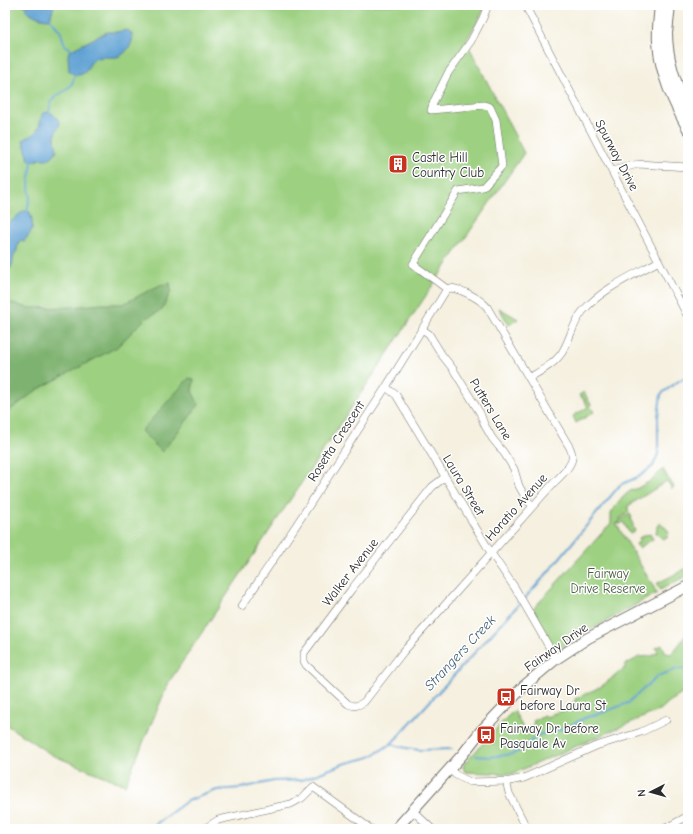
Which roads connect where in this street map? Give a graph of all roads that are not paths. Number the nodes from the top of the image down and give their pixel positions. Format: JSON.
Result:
{"nodes":[{"id":1,"x":488,"y":5,"type":"edge"},
{"id":2,"x":525,"y":5,"type":"edge"},
{"id":3,"x":660,"y":5,"type":"edge"},
{"id":4,"x":670,"y":5,"type":"edge"},
{"id":5,"x":688,"y":110,"type":"edge"},
{"id":6,"x":688,"y":129,"type":"edge"},
{"id":7,"x":688,"y":167,"type":"edge"},
{"id":8,"x":612,"y":171,"type":"junction"},
{"id":9,"x":659,"y":261,"type":"junction"},
{"id":10,"x":448,"y":289,"type":"junction"},
{"id":11,"x":688,"y":317,"type":"edge"},
{"id":12,"x":422,"y":329,"type":"junction"},
{"id":13,"x":529,"y":378,"type":"junction"},
{"id":14,"x":386,"y":388,"type":"junction"},
{"id":15,"x":445,"y":477,"type":"junction"},
{"id":16,"x":533,"y":506,"type":"junction"},
{"id":17,"x":491,"y":553,"type":"junction"},
{"id":18,"x":688,"y":586,"type":"edge"},
{"id":19,"x":242,"y":606,"type":"dead end"},
{"id":20,"x":556,"y":659,"type":"junction"},
{"id":21,"x":327,"y":684,"type":"joint"},
{"id":22,"x":666,"y":720,"type":"dead end"},
{"id":23,"x":449,"y":769,"type":"junction"},
{"id":24,"x":506,"y":781,"type":"junction"},
{"id":25,"x":413,"y":811,"type":"junction"},
{"id":26,"x":688,"y":816,"type":"edge"},
{"id":27,"x":204,"y":829,"type":"edge"},
{"id":28,"x":371,"y":829,"type":"edge"},
{"id":29,"x":396,"y":829,"type":"edge"},
{"id":30,"x":432,"y":829,"type":"edge"},
{"id":31,"x":527,"y":829,"type":"edge"},
{"id":32,"x":664,"y":829,"type":"edge"}],
"edges":[{"from":1,"to":10,"type":"street","name":"Horatio Avenue"},
{"from":2,"to":8,"type":"street","name":"Spurway Drive"},
{"from":3,"to":6,"type":"street"},
{"from":4,"to":5,"type":"street"},
{"from":7,"to":8,"type":"street"},
{"from":8,"to":9,"type":"street","name":"Spurway Drive"},
{"from":9,"to":11,"type":"street","name":"Spurway Drive"},
{"from":9,"to":13,"type":"street"},
{"from":10,"to":12,"type":"street","name":"Rosetta Crescent"},
{"from":10,"to":13,"type":"street","name":"Horatio Avenue"},
{"from":12,"to":14,"type":"street","name":"Rosetta Crescent"},
{"from":12,"to":16,"type":"street","name":"Putters Lane"},
{"from":13,"to":16,"type":"street","name":"Horatio Avenue"},
{"from":14,"to":15,"type":"street","name":"Laura Street"},
{"from":14,"to":19,"type":"street","name":"Rosetta Crescent"},
{"from":15,"to":17,"type":"street","name":"Laura Street"},
{"from":15,"to":21,"type":"street","name":"Walker Avenue"},
{"from":16,"to":17,"type":"street","name":"Horatio Avenue"},
{"from":17,"to":20,"type":"street","name":"Laura Street"},
{"from":17,"to":21,"type":"street","name":"Horatio Avenue"},
{"from":18,"to":20,"type":"street","name":"Fairway Drive"},
{"from":20,"to":23,"type":"street","name":"Fairway Drive"},
{"from":22,"to":24,"type":"street"},
{"from":23,"to":24,"type":"street"},
{"from":23,"to":25,"type":"street","name":"Fairway Drive"},
{"from":24,"to":31,"type":"street"},
{"from":25,"to":29,"type":"street","name":"Fairway Drive"},
{"from":25,"to":30,"type":"street"},
{"from":26,"to":32,"type":"street"},
{"from":27,"to":28,"type":"street"}]}
